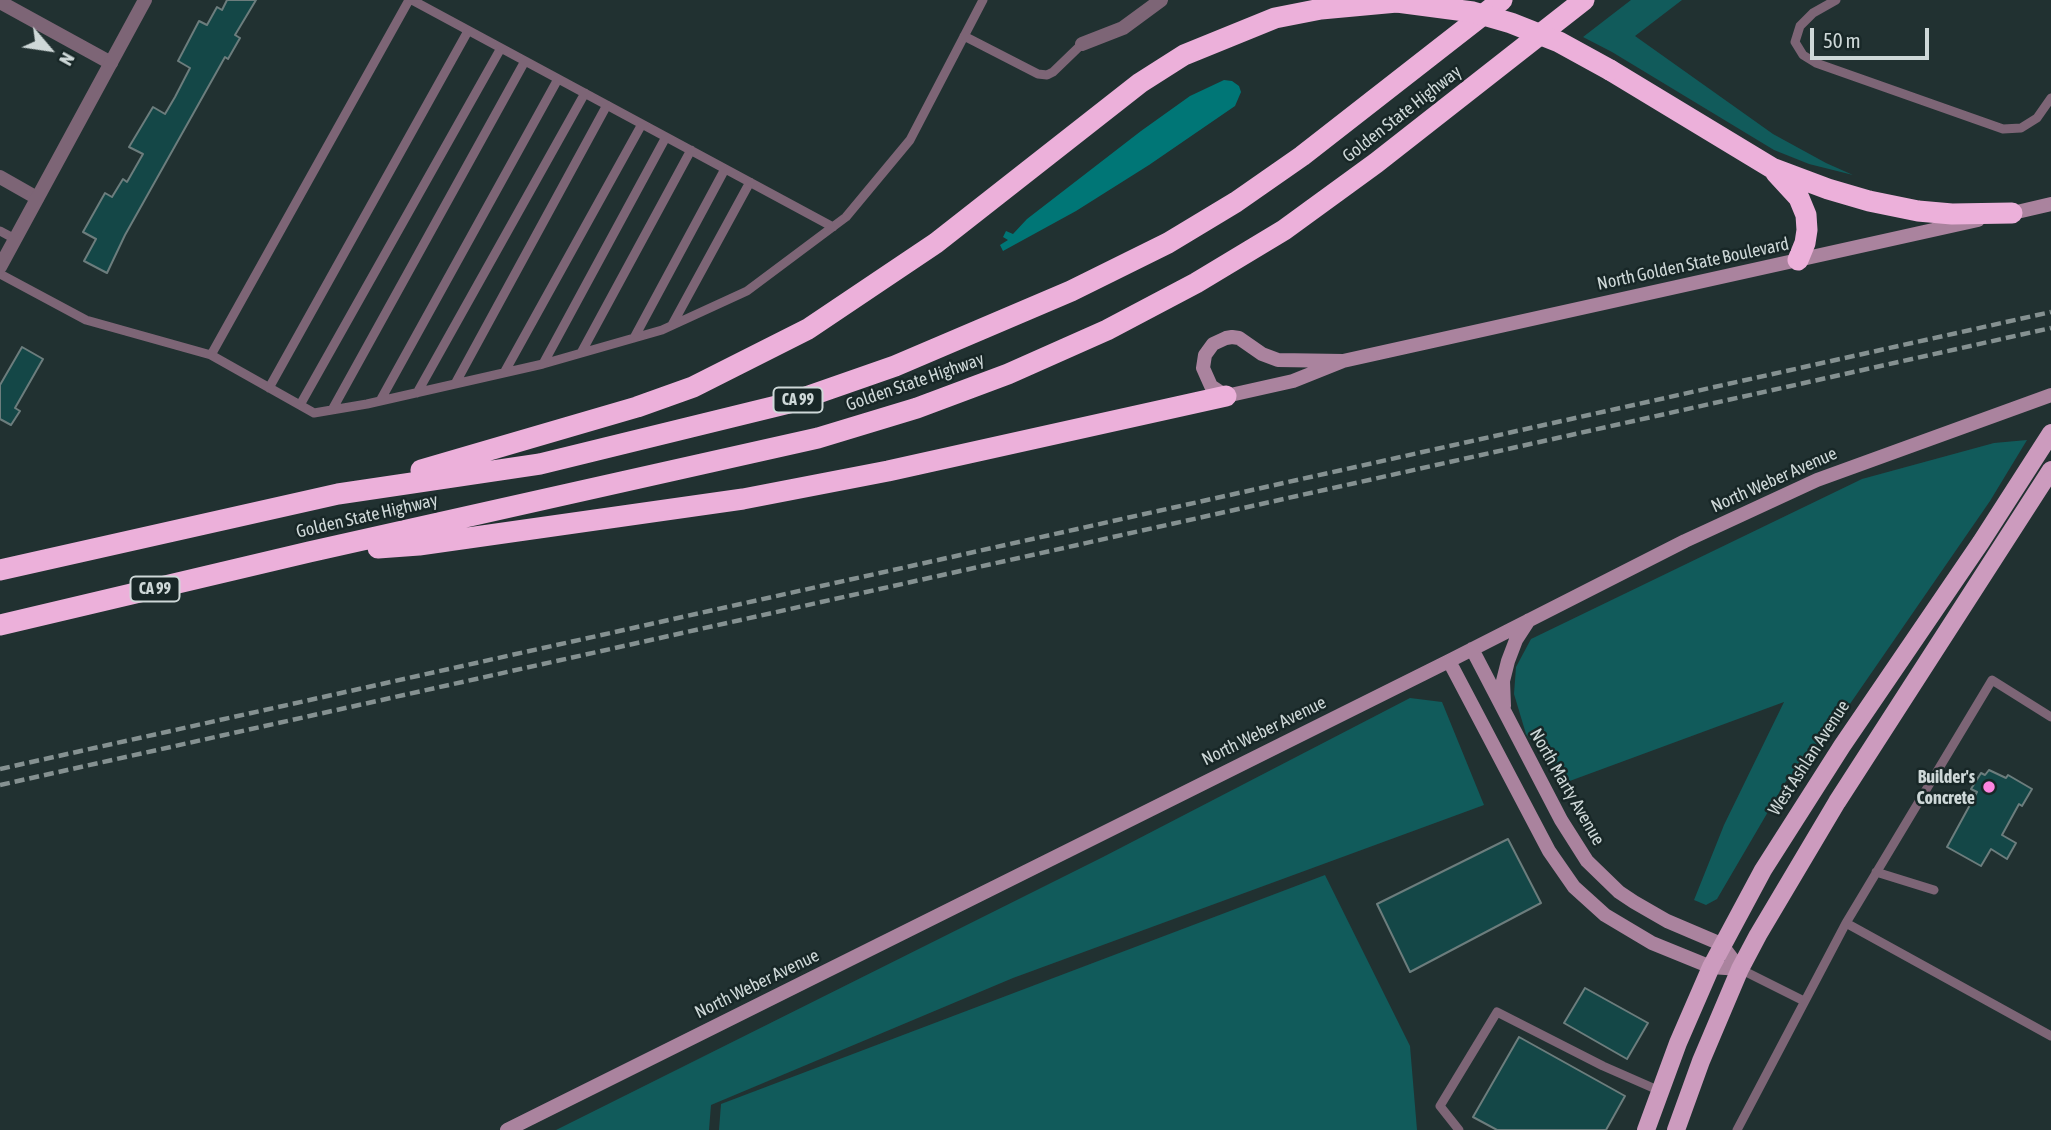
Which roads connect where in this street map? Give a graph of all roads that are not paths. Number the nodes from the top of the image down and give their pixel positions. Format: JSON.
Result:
{"nodes":[{"id":1,"x":145,"y":0,"type":"edge"},
{"id":2,"x":410,"y":0,"type":"edge"},
{"id":3,"x":983,"y":0,"type":"edge"},
{"id":4,"x":1161,"y":0,"type":"edge"},
{"id":5,"x":1502,"y":0,"type":"edge"},
{"id":6,"x":1584,"y":0,"type":"edge"},
{"id":7,"x":1836,"y":0,"type":"edge"},
{"id":8,"x":0,"y":2,"type":"edge"},
{"id":9,"x":1397,"y":2,"type":"edge"},
{"id":10,"x":468,"y":30,"type":"junction"},
{"id":11,"x":964,"y":36,"type":"junction"},
{"id":12,"x":1082,"y":44,"type":"joint"},
{"id":13,"x":500,"y":48,"type":"junction"},
{"id":14,"x":525,"y":61,"type":"junction"},
{"id":15,"x":111,"y":63,"type":"junction"},
{"id":16,"x":558,"y":79,"type":"junction"},
{"id":17,"x":584,"y":93,"type":"junction"},
{"id":18,"x":2051,"y":98,"type":"edge"},
{"id":19,"x":607,"y":106,"type":"junction"},
{"id":20,"x":642,"y":124,"type":"junction"},
{"id":21,"x":666,"y":137,"type":"junction"},
{"id":22,"x":691,"y":150,"type":"junction"},
{"id":23,"x":1772,"y":168,"type":"junction"},
{"id":24,"x":725,"y":169,"type":"junction"},
{"id":25,"x":0,"y":177,"type":"edge"},
{"id":26,"x":750,"y":183,"type":"junction"},
{"id":27,"x":37,"y":198,"type":"junction"},
{"id":28,"x":2051,"y":204,"type":"edge"},
{"id":29,"x":2012,"y":213,"type":"junction"},
{"id":30,"x":833,"y":227,"type":"junction"},
{"id":31,"x":0,"y":231,"type":"edge"},
{"id":32,"x":15,"y":239,"type":"junction"},
{"id":33,"x":1798,"y":260,"type":"junction"},
{"id":34,"x":0,"y":267,"type":"edge"},
{"id":35,"x":0,"y":274,"type":"edge"},
{"id":36,"x":672,"y":325,"type":"junction"},
{"id":37,"x":634,"y":338,"type":"junction"},
{"id":38,"x":581,"y":353,"type":"junction"},
{"id":39,"x":211,"y":355,"type":"junction"},
{"id":40,"x":1343,"y":361,"type":"junction"},
{"id":41,"x":543,"y":364,"type":"junction"},
{"id":42,"x":504,"y":373,"type":"junction"},
{"id":43,"x":455,"y":384,"type":"junction"},
{"id":44,"x":269,"y":388,"type":"junction"},
{"id":45,"x":417,"y":393,"type":"junction"},
{"id":46,"x":2051,"y":395,"type":"edge"},
{"id":47,"x":1226,"y":396,"type":"junction"},
{"id":48,"x":380,"y":401,"type":"junction"},
{"id":49,"x":300,"y":405,"type":"junction"},
{"id":50,"x":332,"y":410,"type":"junction"},
{"id":51,"x":2051,"y":433,"type":"edge"},
{"id":52,"x":2048,"y":474,"type":"edge"},
{"id":53,"x":338,"y":494,"type":"junction"},
{"id":54,"x":309,"y":552,"type":"junction"},
{"id":55,"x":0,"y":570,"type":"edge"},
{"id":56,"x":1530,"y":618,"type":"junction"},
{"id":57,"x":0,"y":625,"type":"edge"},
{"id":58,"x":1472,"y":649,"type":"junction"},
{"id":59,"x":1449,"y":661,"type":"junction"},
{"id":60,"x":1505,"y":714,"type":"junction"},
{"id":61,"x":2051,"y":717,"type":"edge"},
{"id":62,"x":1876,"y":872,"type":"junction"},
{"id":63,"x":1934,"y":890,"type":"dead end"},
{"id":64,"x":1846,"y":923,"type":"junction"},
{"id":65,"x":1721,"y":944,"type":"junction"},
{"id":66,"x":1711,"y":967,"type":"junction"},
{"id":67,"x":1740,"y":969,"type":"junction"},
{"id":68,"x":1804,"y":1001,"type":"junction"},
{"id":69,"x":2051,"y":1036,"type":"edge"},
{"id":70,"x":1660,"y":1091,"type":"junction"},
{"id":71,"x":507,"y":1130,"type":"edge"},
{"id":72,"x":1459,"y":1130,"type":"edge"},
{"id":73,"x":1646,"y":1130,"type":"edge"},
{"id":74,"x":1676,"y":1130,"type":"edge"},
{"id":75,"x":1737,"y":1130,"type":"edge"}],
"edges":[{"from":1,"to":15,"type":"street"},
{"from":2,"to":10,"type":"lane"},
{"from":2,"to":39,"type":"lane"},
{"from":3,"to":11,"type":"lane"},
{"from":4,"to":12,"type":"street"},
{"from":5,"to":53,"type":"highway","name":"Golden State Highway","number":"CA 99"},
{"from":6,"to":54,"type":"highway","name":"Golden State Highway","number":"CA 99"},
{"from":7,"to":18,"type":"lane"},
{"from":8,"to":15,"type":"street"},
{"from":9,"to":23,"type":"highway","bridge":true},
{"from":9,"to":53,"type":"highway"},
{"from":10,"to":13,"type":"lane"},
{"from":10,"to":44,"type":"lane"},
{"from":11,"to":12,"type":"lane"},
{"from":11,"to":30,"type":"lane"},
{"from":13,"to":14,"type":"lane"},
{"from":13,"to":49,"type":"lane"},
{"from":14,"to":16,"type":"lane"},
{"from":14,"to":50,"type":"lane"},
{"from":15,"to":27,"type":"street"},
{"from":16,"to":17,"type":"lane"},
{"from":16,"to":48,"type":"lane"},
{"from":17,"to":19,"type":"lane"},
{"from":17,"to":45,"type":"lane"},
{"from":19,"to":20,"type":"lane"},
{"from":19,"to":43,"type":"lane"},
{"from":20,"to":21,"type":"lane"},
{"from":20,"to":42,"type":"lane"},
{"from":21,"to":22,"type":"lane"},
{"from":21,"to":41,"type":"lane"},
{"from":22,"to":24,"type":"lane"},
{"from":22,"to":38,"type":"lane"},
{"from":23,"to":29,"type":"highway"},
{"from":23,"to":33,"type":"highway"},
{"from":24,"to":26,"type":"lane"},
{"from":24,"to":37,"type":"lane"},
{"from":25,"to":27,"type":"street"},
{"from":26,"to":30,"type":"lane"},
{"from":26,"to":36,"type":"lane"},
{"from":27,"to":32,"type":"street"},
{"from":28,"to":29,"type":"main road","name":"North Golden State Boulevard"},
{"from":29,"to":33,"type":"main road","name":"North Golden State Boulevard"},
{"from":30,"to":36,"type":"lane"},
{"from":31,"to":32,"type":"lane"},
{"from":32,"to":34,"type":"street"},
{"from":33,"to":40,"type":"main road","name":"North Golden State Boulevard"},
{"from":35,"to":39,"type":"lane"},
{"from":36,"to":37,"type":"lane"},
{"from":37,"to":38,"type":"lane"},
{"from":38,"to":41,"type":"lane"},
{"from":39,"to":44,"type":"lane"},
{"from":40,"to":47,"type":"main road","name":"North Golden State Boulevard"},
{"from":40,"to":47,"type":"main road","name":"North Golden State Boulevard"},
{"from":41,"to":42,"type":"lane"},
{"from":42,"to":43,"type":"lane"},
{"from":43,"to":45,"type":"lane"},
{"from":44,"to":49,"type":"lane"},
{"from":45,"to":48,"type":"lane"},
{"from":46,"to":56,"type":"main road","name":"North Weber Avenue"},
{"from":47,"to":54,"type":"highway"},
{"from":48,"to":50,"type":"lane"},
{"from":49,"to":50,"type":"lane"},
{"from":51,"to":65,"type":"main road","name":"West Ashlan Avenue"},
{"from":52,"to":67,"type":"main road"},
{"from":53,"to":55,"type":"highway","name":"Golden State Highway","number":"CA 99"},
{"from":54,"to":57,"type":"highway","name":"Golden State Highway","number":"CA 99"},
{"from":56,"to":58,"type":"main road","name":"North Weber Avenue"},
{"from":56,"to":60,"type":"main road"},
{"from":58,"to":59,"type":"main road","name":"North Weber Avenue"},
{"from":58,"to":60,"type":"main road","name":"North Marty Avenue"},
{"from":59,"to":66,"type":"main road"},
{"from":59,"to":71,"type":"main road","name":"North Weber Avenue"},
{"from":60,"to":65,"type":"main road","name":"North Marty Avenue"},
{"from":61,"to":62,"type":"lane"},
{"from":62,"to":63,"type":"lane"},
{"from":62,"to":64,"type":"lane"},
{"from":64,"to":68,"type":"lane"},
{"from":64,"to":69,"type":"lane"},
{"from":65,"to":66,"type":"main road","name":"West Ashlan Avenue"},
{"from":65,"to":67,"type":"main road","name":"North Marty Avenue"},
{"from":66,"to":67,"type":"main road"},
{"from":66,"to":70,"type":"main road","name":"West Ashlan Avenue"},
{"from":67,"to":68,"type":"lane"},
{"from":67,"to":74,"type":"main road"},
{"from":68,"to":75,"type":"lane"},
{"from":70,"to":72,"type":"lane"},
{"from":70,"to":73,"type":"main road","name":"West Ashlan Avenue"}]}
